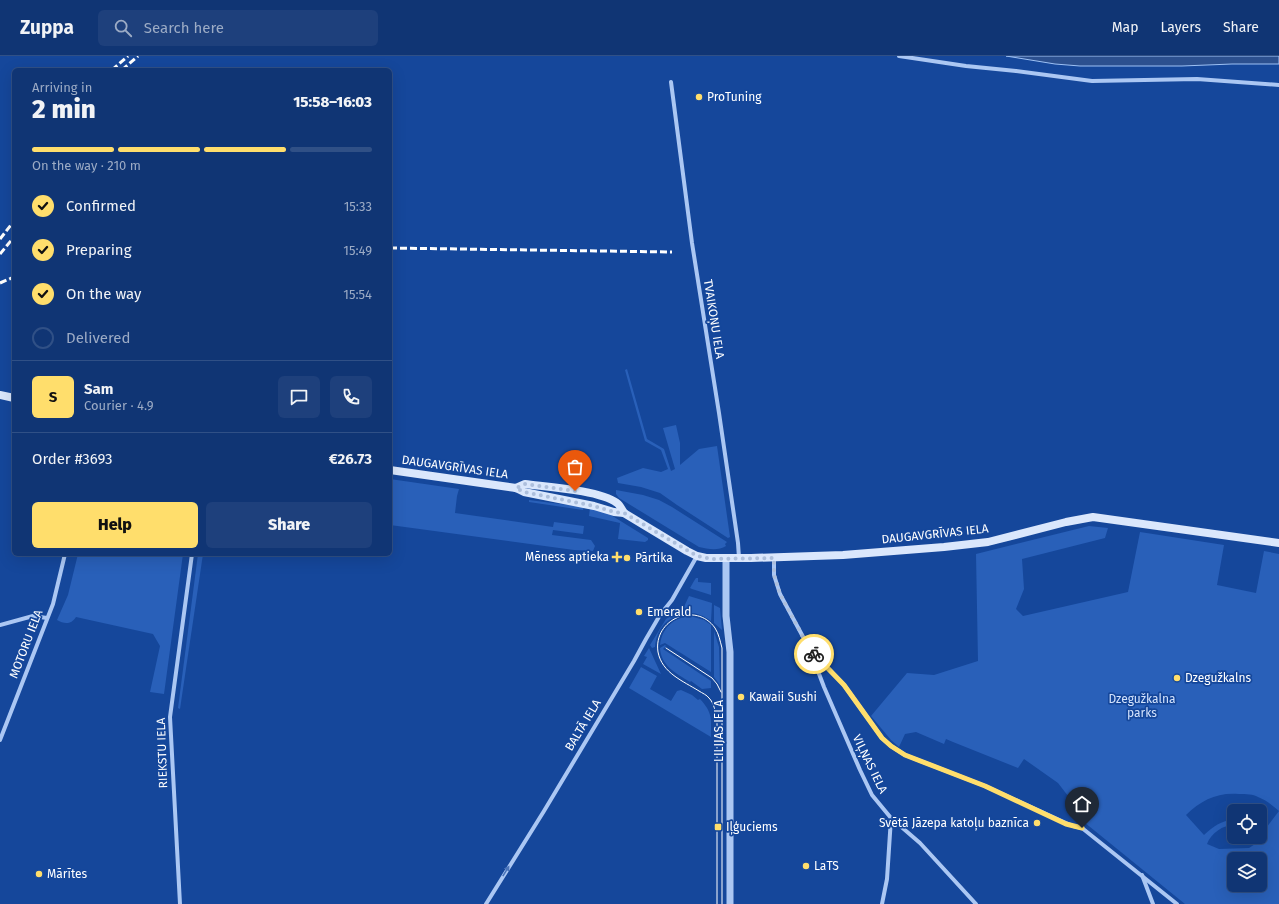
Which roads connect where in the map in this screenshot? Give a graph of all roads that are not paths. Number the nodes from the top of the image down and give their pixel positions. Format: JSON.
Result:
{"nodes":[{"id":1,"x":899,"y":56,"type":"edge"},
{"id":2,"x":671,"y":82,"type":"dead end"},
{"id":3,"x":1279,"y":85,"type":"edge"},
{"id":4,"x":0,"y":395,"type":"edge"},
{"id":5,"x":12,"y":398,"type":"edge"},
{"id":6,"x":392,"y":470,"type":"edge"},
{"id":7,"x":516,"y":488,"type":"junction"},
{"id":8,"x":624,"y":513,"type":"junction"},
{"id":9,"x":1279,"y":543,"type":"edge"},
{"id":10,"x":65,"y":556,"type":"edge"},
{"id":11,"x":192,"y":556,"type":"edge"},
{"id":12,"x":697,"y":556,"type":"junction"},
{"id":13,"x":726,"y":558,"type":"junction"},
{"id":14,"x":739,"y":558,"type":"junction"},
{"id":15,"x":774,"y":558,"type":"junction"},
{"id":16,"x":47,"y":618,"type":"junction"},
{"id":17,"x":0,"y":625,"type":"edge"},
{"id":18,"x":809,"y":648,"type":"junction"},
{"id":19,"x":0,"y":740,"type":"edge"},
{"id":20,"x":891,"y":818,"type":"junction"},
{"id":21,"x":1142,"y":874,"type":"junction"},
{"id":22,"x":180,"y":904,"type":"edge"},
{"id":23,"x":486,"y":904,"type":"edge"},
{"id":24,"x":730,"y":904,"type":"edge"},
{"id":25,"x":882,"y":904,"type":"edge"},
{"id":26,"x":976,"y":904,"type":"edge"},
{"id":27,"x":1153,"y":904,"type":"edge"},
{"id":28,"x":1178,"y":904,"type":"edge"}],
"edges":[{"from":1,"to":3,"type":"street"},
{"from":2,"to":14,"type":"street","name":"TVAIKOŅU IELA"},
{"from":4,"to":5,"type":"main road"},
{"from":6,"to":7,"type":"main road","name":"DAUGAVGRĪVAS IELA"},
{"from":7,"to":8,"type":"main road","name":"DAUGAVGRĪVAS IELA"},
{"from":7,"to":8,"type":"main road","name":"DAUGAVGRĪVAS IELA"},
{"from":8,"to":12,"type":"main road","name":"DAUGAVGRĪVAS IELA"},
{"from":9,"to":15,"type":"main road","name":"DAUGAVGRĪVAS IELA"},
{"from":10,"to":16,"type":"street","name":"MOTORU IELA"},
{"from":11,"to":22,"type":"street","name":"RIEKSTU IELA"},
{"from":12,"to":13,"type":"main road","name":"DAUGAVGRĪVAS IELA"},
{"from":23,"to":12,"type":"street","name":"BALTĀ IELA","one_way":true},
{"from":13,"to":14,"type":"main road","name":"DAUGAVGRĪVAS IELA"},
{"from":13,"to":24,"type":"street","name":"LILIJAS IELA"},
{"from":14,"to":15,"type":"main road","name":"DAUGAVGRĪVAS IELA"},
{"from":15,"to":18,"type":"street"},
{"from":16,"to":17,"type":"street"},
{"from":16,"to":19,"type":"street","name":"MOTORU IELA"},
{"from":18,"to":20,"type":"street","name":"VIĻŅAS IELA"},
{"from":18,"to":21,"type":"street"},
{"from":20,"to":25,"type":"street"},
{"from":20,"to":26,"type":"street","name":"VIĻŅAS IELA"},
{"from":21,"to":27,"type":"street"},
{"from":21,"to":28,"type":"street"}]}
